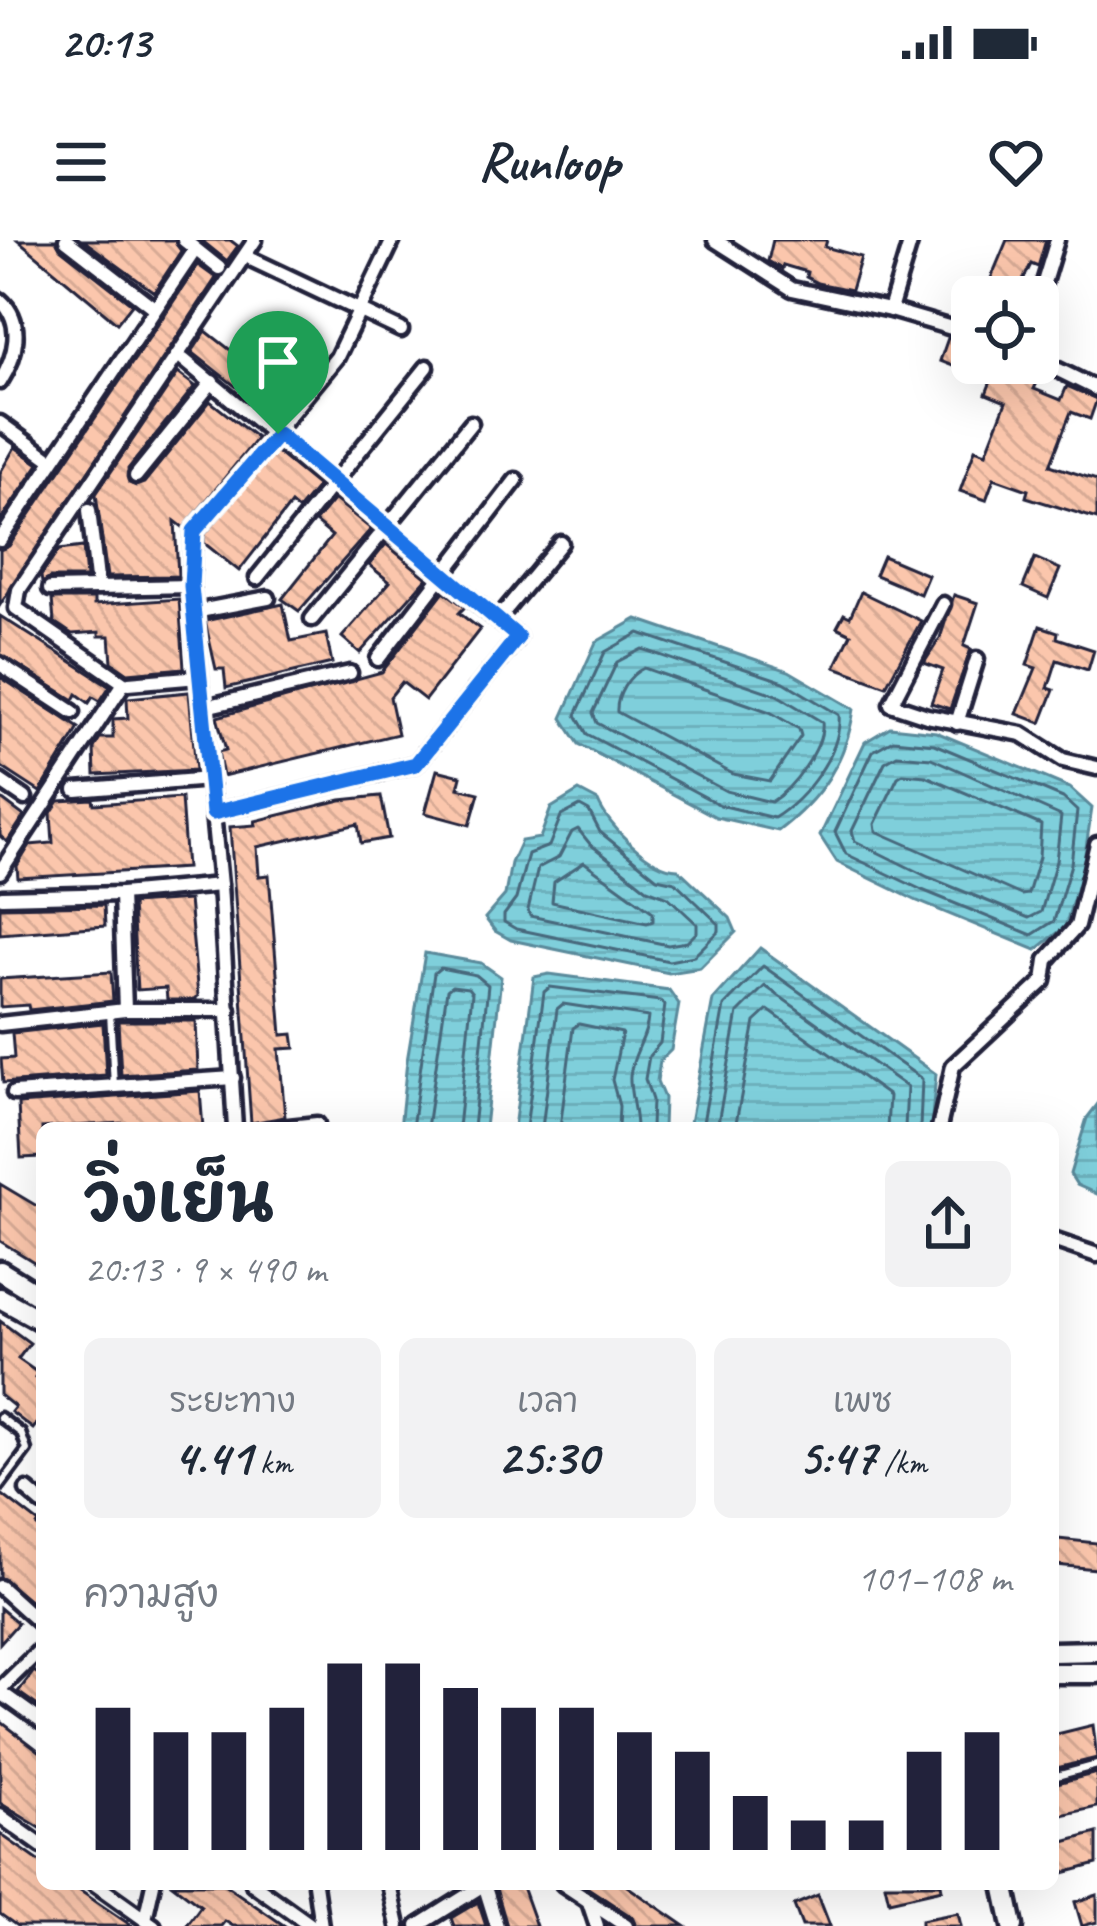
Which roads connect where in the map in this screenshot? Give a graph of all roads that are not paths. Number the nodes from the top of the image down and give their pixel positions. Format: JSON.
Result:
{"nodes":[{"id":1,"x":66,"y":240,"type":"edge"},
{"id":2,"x":255,"y":240,"type":"edge"},
{"id":3,"x":715,"y":240,"type":"edge"},
{"id":4,"x":911,"y":240,"type":"edge"},
{"id":5,"x":1057,"y":240,"type":"edge"},
{"id":6,"x":390,"y":241,"type":"edge"},
{"id":7,"x":189,"y":245,"type":"edge"},
{"id":8,"x":254,"y":260,"type":"dead end"},
{"id":9,"x":219,"y":268,"type":"dead end"},
{"id":10,"x":1046,"y":276,"type":"edge"},
{"id":11,"x":0,"y":300,"type":"edge"},
{"id":12,"x":154,"y":308,"type":"junction"},
{"id":13,"x":890,"y":310,"type":"junction"},
{"id":14,"x":359,"y":312,"type":"junction"},
{"id":15,"x":951,"y":328,"type":"edge"},
{"id":16,"x":401,"y":330,"type":"dead end"},
{"id":17,"x":184,"y":360,"type":"dead end"},
{"id":18,"x":427,"y":367,"type":"dead end"},
{"id":19,"x":1059,"y":370,"type":"edge"},
{"id":20,"x":0,"y":382,"type":"edge"},
{"id":21,"x":212,"y":382,"type":"junction"},
{"id":22,"x":1097,"y":389,"type":"edge"},
{"id":23,"x":0,"y":423,"type":"edge"},
{"id":24,"x":471,"y":424,"type":"dead end"},
{"id":25,"x":278,"y":434,"type":"junction"},
{"id":26,"x":51,"y":460,"type":"junction"},
{"id":27,"x":136,"y":476,"type":"dead end"},
{"id":28,"x":516,"y":480,"type":"dead end"},
{"id":29,"x":334,"y":481,"type":"junction"},
{"id":30,"x":89,"y":510,"type":"dead end"},
{"id":31,"x":387,"y":527,"type":"junction"},
{"id":32,"x":0,"y":540,"type":"edge"},
{"id":33,"x":561,"y":543,"type":"dead end"},
{"id":34,"x":444,"y":575,"type":"junction"},
{"id":35,"x":257,"y":578,"type":"dead end"},
{"id":36,"x":191,"y":586,"type":"junction"},
{"id":37,"x":98,"y":588,"type":"junction"},
{"id":38,"x":50,"y":589,"type":"dead end"},
{"id":39,"x":268,"y":598,"type":"dead end"},
{"id":40,"x":943,"y":604,"type":"dead end"},
{"id":41,"x":194,"y":613,"type":"junction"},
{"id":42,"x":312,"y":619,"type":"dead end"},
{"id":43,"x":498,"y":619,"type":"junction"},
{"id":44,"x":378,"y":659,"type":"dead end"},
{"id":45,"x":976,"y":659,"type":"dead end"},
{"id":46,"x":0,"y":664,"type":"edge"},
{"id":47,"x":350,"y":673,"type":"dead end"},
{"id":48,"x":199,"y":677,"type":"junction"},
{"id":49,"x":129,"y":683,"type":"dead end"},
{"id":50,"x":201,"y":707,"type":"junction"},
{"id":51,"x":73,"y":712,"type":"dead end"},
{"id":52,"x":957,"y":723,"type":"junction"},
{"id":53,"x":1097,"y":768,"type":"edge"},
{"id":54,"x":209,"y":779,"type":"junction"},
{"id":55,"x":0,"y":781,"type":"edge"},
{"id":56,"x":76,"y":790,"type":"dead end"},
{"id":57,"x":25,"y":798,"type":"dead end"},
{"id":58,"x":213,"y":813,"type":"junction"},
{"id":59,"x":1097,"y":844,"type":"edge"},
{"id":60,"x":0,"y":872,"type":"edge"},
{"id":61,"x":220,"y":886,"type":"junction"},
{"id":62,"x":121,"y":894,"type":"junction"},
{"id":63,"x":2,"y":897,"type":"edge"},
{"id":64,"x":125,"y":1010,"type":"junction"},
{"id":65,"x":229,"y":1010,"type":"junction"},
{"id":66,"x":110,"y":1012,"type":"junction"},
{"id":67,"x":0,"y":1024,"type":"edge"},
{"id":68,"x":233,"y":1078,"type":"junction"},
{"id":69,"x":115,"y":1086,"type":"junction"},
{"id":70,"x":14,"y":1093,"type":"dead end"},
{"id":71,"x":235,"y":1122,"type":"edge"},
{"id":72,"x":940,"y":1122,"type":"edge"},
{"id":73,"x":1059,"y":1242,"type":"edge"},
{"id":74,"x":1097,"y":1255,"type":"edge"},
{"id":75,"x":0,"y":1271,"type":"edge"},
{"id":76,"x":36,"y":1293,"type":"edge"},
{"id":77,"x":0,"y":1298,"type":"edge"},
{"id":78,"x":36,"y":1318,"type":"edge"},
{"id":79,"x":0,"y":1418,"type":"edge"},
{"id":80,"x":0,"y":1486,"type":"edge"},
{"id":81,"x":27,"y":1490,"type":"dead end"},
{"id":82,"x":36,"y":1498,"type":"edge"},
{"id":83,"x":0,"y":1587,"type":"edge"},
{"id":84,"x":36,"y":1620,"type":"edge"},
{"id":85,"x":1097,"y":1651,"type":"edge"},
{"id":86,"x":1059,"y":1652,"type":"edge"},
{"id":87,"x":36,"y":1654,"type":"edge"},
{"id":88,"x":1059,"y":1672,"type":"edge"},
{"id":89,"x":1097,"y":1673,"type":"edge"},
{"id":90,"x":0,"y":1690,"type":"edge"},
{"id":91,"x":36,"y":1717,"type":"edge"},
{"id":92,"x":1097,"y":1765,"type":"edge"},
{"id":93,"x":1059,"y":1775,"type":"edge"},
{"id":94,"x":0,"y":1816,"type":"edge"},
{"id":95,"x":36,"y":1842,"type":"edge"},
{"id":96,"x":103,"y":1890,"type":"edge"},
{"id":97,"x":153,"y":1890,"type":"edge"},
{"id":98,"x":262,"y":1890,"type":"edge"},
{"id":99,"x":316,"y":1890,"type":"edge"},
{"id":100,"x":390,"y":1890,"type":"edge"},
{"id":101,"x":473,"y":1890,"type":"edge"},
{"id":102,"x":481,"y":1890,"type":"edge"},
{"id":103,"x":572,"y":1890,"type":"edge"},
{"id":104,"x":1005,"y":1890,"type":"edge"},
{"id":105,"x":589,"y":1901,"type":"junction"},
{"id":106,"x":150,"y":1923,"type":"edge"},
{"id":107,"x":317,"y":1926,"type":"edge"},
{"id":108,"x":398,"y":1926,"type":"edge"},
{"id":109,"x":418,"y":1926,"type":"edge"},
{"id":110,"x":497,"y":1926,"type":"edge"},
{"id":111,"x":596,"y":1926,"type":"edge"},
{"id":112,"x":626,"y":1926,"type":"edge"},
{"id":113,"x":1013,"y":1926,"type":"edge"}],
"edges":[{"from":1,"to":12,"type":"street"},
{"from":2,"to":60,"type":"street"},
{"from":3,"to":13,"type":"street"},
{"from":4,"to":13,"type":"street"},
{"from":5,"to":10,"type":"street"},
{"from":6,"to":14,"type":"street"},
{"from":7,"to":9,"type":"street"},
{"from":7,"to":12,"type":"street"},
{"from":8,"to":14,"type":"street"},
{"from":11,"to":20,"type":"street"},
{"from":12,"to":26,"type":"street"},
{"from":13,"to":15,"type":"street"},
{"from":14,"to":16,"type":"street"},
{"from":14,"to":25,"type":"street"},
{"from":17,"to":21,"type":"street"},
{"from":18,"to":29,"type":"street"},
{"from":19,"to":22,"type":"street"},
{"from":21,"to":25,"type":"street"},
{"from":21,"to":27,"type":"street"},
{"from":23,"to":26,"type":"street"},
{"from":24,"to":31,"type":"street"},
{"from":25,"to":29,"type":"street"},
{"from":25,"to":36,"type":"street"},
{"from":26,"to":32,"type":"street"},
{"from":28,"to":34,"type":"street"},
{"from":29,"to":31,"type":"street"},
{"from":29,"to":35,"type":"street"},
{"from":30,"to":37,"type":"street"},
{"from":31,"to":34,"type":"street"},
{"from":31,"to":42,"type":"street"},
{"from":33,"to":43,"type":"street"},
{"from":34,"to":43,"type":"street"},
{"from":34,"to":44,"type":"street"},
{"from":36,"to":37,"type":"street"},
{"from":36,"to":41,"type":"street"},
{"from":37,"to":38,"type":"street"},
{"from":39,"to":41,"type":"street"},
{"from":40,"to":52,"type":"street"},
{"from":41,"to":48,"type":"street"},
{"from":43,"to":58,"type":"street"},
{"from":45,"to":52,"type":"street"},
{"from":46,"to":51,"type":"street"},
{"from":47,"to":50,"type":"street"},
{"from":48,"to":49,"type":"street"},
{"from":48,"to":50,"type":"street"},
{"from":50,"to":54,"type":"street"},
{"from":52,"to":53,"type":"street"},
{"from":54,"to":56,"type":"street"},
{"from":54,"to":58,"type":"street"},
{"from":55,"to":57,"type":"street"},
{"from":58,"to":61,"type":"street"},
{"from":59,"to":72,"type":"street"},
{"from":61,"to":62,"type":"street"},
{"from":61,"to":65,"type":"street"},
{"from":62,"to":63,"type":"street"},
{"from":62,"to":64,"type":"street"},
{"from":64,"to":65,"type":"street"},
{"from":64,"to":66,"type":"street"},
{"from":65,"to":68,"type":"street"},
{"from":66,"to":67,"type":"street"},
{"from":66,"to":69,"type":"lane"},
{"from":68,"to":69,"type":"street"},
{"from":68,"to":71,"type":"street"},
{"from":69,"to":70,"type":"street"},
{"from":73,"to":74,"type":"street"},
{"from":75,"to":76,"type":"main road"},
{"from":77,"to":78,"type":"main road"},
{"from":79,"to":80,"type":"lane"},
{"from":81,"to":82,"type":"street"},
{"from":83,"to":84,"type":"street"},
{"from":85,"to":86,"type":"main road"},
{"from":87,"to":90,"type":"street"},
{"from":88,"to":89,"type":"main road"},
{"from":90,"to":91,"type":"street"},
{"from":92,"to":93,"type":"lane"},
{"from":94,"to":95,"type":"street"},
{"from":96,"to":106,"type":"street"},
{"from":97,"to":106,"type":"street"},
{"from":98,"to":107,"type":"street"},
{"from":99,"to":107,"type":"street"},
{"from":100,"to":108,"type":"street"},
{"from":101,"to":109,"type":"street"},
{"from":102,"to":110,"type":"street"},
{"from":103,"to":105,"type":"street"},
{"from":104,"to":113,"type":"main road"},
{"from":105,"to":111,"type":"street"},
{"from":105,"to":112,"type":"street"}]}
